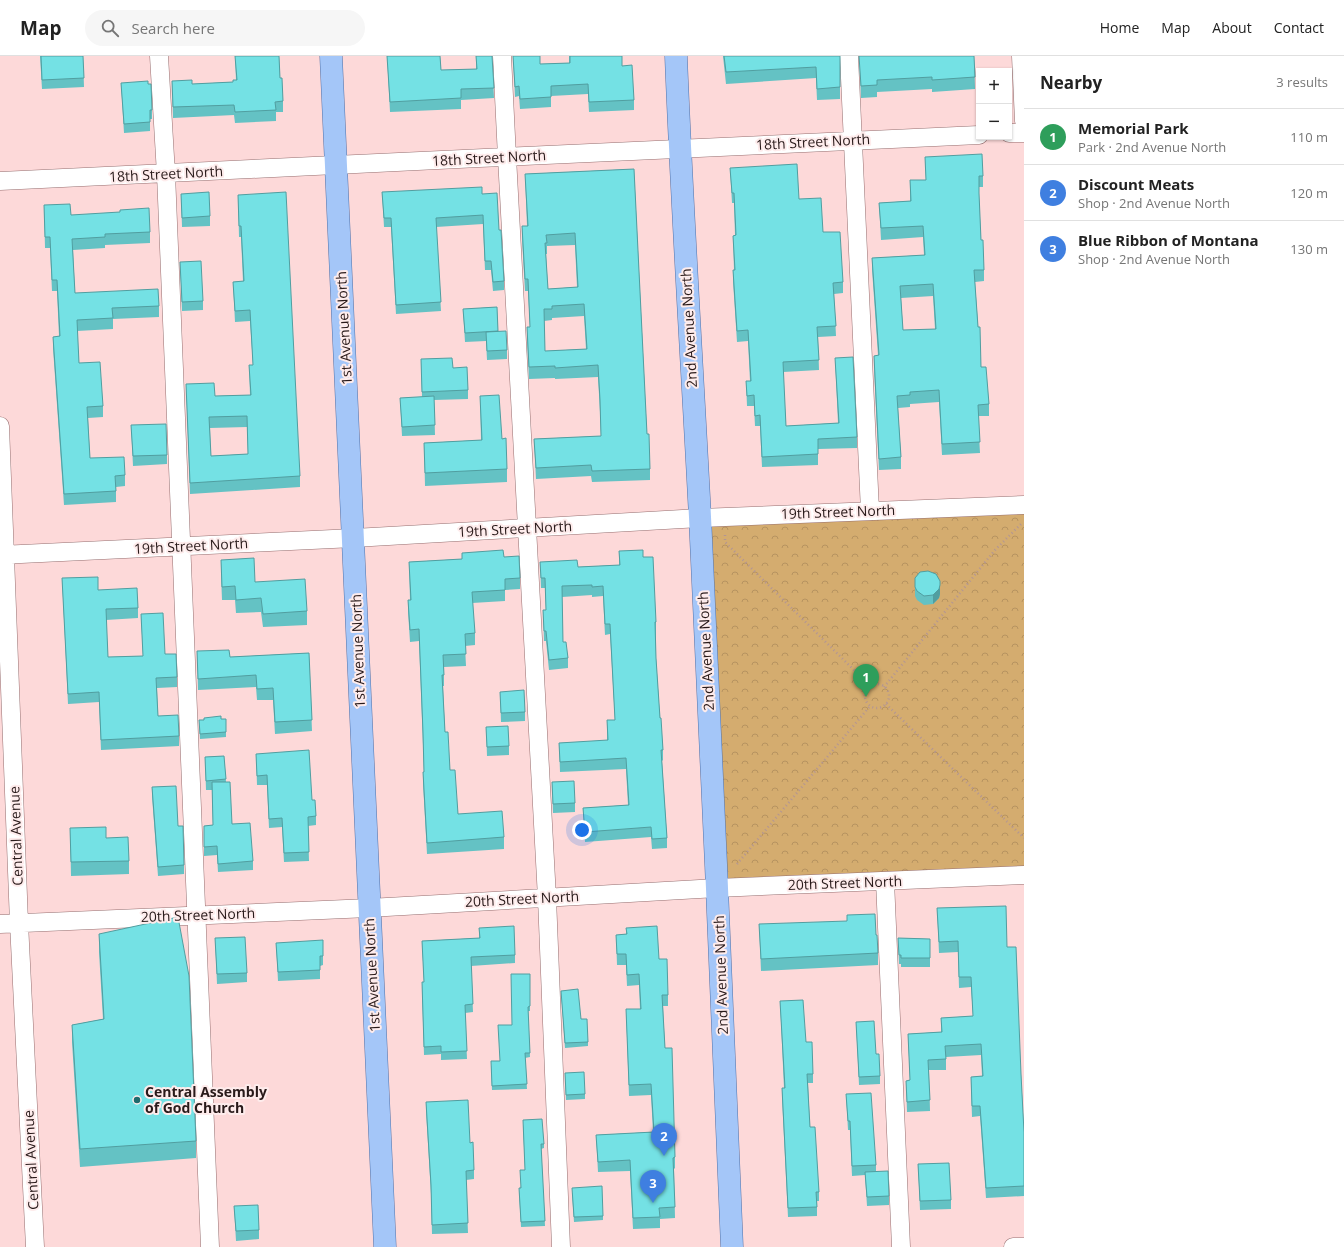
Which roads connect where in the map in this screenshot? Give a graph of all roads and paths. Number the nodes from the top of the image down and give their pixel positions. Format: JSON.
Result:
{"nodes":[{"id":1,"x":159,"y":56,"type":"edge"},
{"id":2,"x":331,"y":56,"type":"edge"},
{"id":3,"x":502,"y":56,"type":"edge"},
{"id":4,"x":676,"y":56,"type":"edge"},
{"id":5,"x":848,"y":56,"type":"edge"},
{"id":6,"x":1021,"y":56,"type":"edge"},
{"id":7,"x":1024,"y":121,"type":"edge"},
{"id":8,"x":1012,"y":133,"type":"edge"},
{"id":9,"x":1024,"y":133,"type":"edge"},
{"id":10,"x":976,"y":134,"type":"edge"},
{"id":11,"x":853,"y":140,"type":"junction"},
{"id":12,"x":680,"y":148,"type":"junction"},
{"id":13,"x":506,"y":157,"type":"junction"},
{"id":14,"x":337,"y":166,"type":"junction"},
{"id":15,"x":166,"y":174,"type":"junction"},
{"id":16,"x":0,"y":181,"type":"edge"},
{"id":17,"x":0,"y":426,"type":"edge"},
{"id":18,"x":1024,"y":504,"type":"edge"},
{"id":19,"x":870,"y":511,"type":"junction"},
{"id":20,"x":700,"y":518,"type":"junction"},
{"id":21,"x":1024,"y":520,"type":"edge"},
{"id":22,"x":526,"y":528,"type":"junction"},
{"id":23,"x":725,"y":531,"type":"dead end"},
{"id":24,"x":354,"y":538,"type":"junction"},
{"id":25,"x":182,"y":546,"type":"junction"},
{"id":26,"x":3,"y":555,"type":"edge"},
{"id":27,"x":870,"y":686,"type":"junction"},
{"id":28,"x":884,"y":687,"type":"junction"},
{"id":29,"x":886,"y":704,"type":"junction"},
{"id":30,"x":871,"y":705,"type":"junction"},
{"id":31,"x":1024,"y":838,"type":"edge"},
{"id":32,"x":1024,"y":875,"type":"edge"},
{"id":33,"x":885,"y":881,"type":"junction"},
{"id":34,"x":717,"y":888,"type":"junction"},
{"id":35,"x":547,"y":898,"type":"junction"},
{"id":36,"x":369,"y":908,"type":"junction"},
{"id":37,"x":196,"y":915,"type":"junction"},
{"id":38,"x":19,"y":923,"type":"junction"},
{"id":39,"x":0,"y":924,"type":"edge"},
{"id":40,"x":1024,"y":1246,"type":"edge"},
{"id":41,"x":35,"y":1247,"type":"edge"},
{"id":42,"x":210,"y":1247,"type":"edge"},
{"id":43,"x":385,"y":1247,"type":"edge"},
{"id":44,"x":561,"y":1247,"type":"edge"},
{"id":45,"x":732,"y":1247,"type":"edge"},
{"id":46,"x":901,"y":1247,"type":"edge"},
{"id":47,"x":1013,"y":1247,"type":"edge"}],
"edges":[{"from":1,"to":15,"type":"street"},
{"from":2,"to":14,"type":"main road","name":"1st Avenue North"},
{"from":3,"to":13,"type":"street"},
{"from":4,"to":12,"type":"main road","name":"2nd Avenue North"},
{"from":5,"to":11,"type":"street"},
{"from":6,"to":7,"type":"street"},
{"from":8,"to":9,"type":"street"},
{"from":10,"to":11,"type":"street","name":"18th Street North"},
{"from":11,"to":12,"type":"street","name":"18th Street North"},
{"from":11,"to":19,"type":"street"},
{"from":12,"to":13,"type":"street","name":"18th Street North"},
{"from":12,"to":20,"type":"main road","name":"2nd Avenue North"},
{"from":13,"to":14,"type":"street","name":"18th Street North"},
{"from":13,"to":22,"type":"street"},
{"from":14,"to":15,"type":"street","name":"18th Street North"},
{"from":14,"to":24,"type":"main road","name":"1st Avenue North"},
{"from":15,"to":16,"type":"street","name":"18th Street North"},
{"from":15,"to":25,"type":"street"},
{"from":17,"to":26,"type":"street","name":"Central Avenue"},
{"from":18,"to":19,"type":"street","name":"19th Street North"},
{"from":19,"to":20,"type":"street","name":"19th Street North"},
{"from":20,"to":22,"type":"street","name":"19th Street North"},
{"from":20,"to":34,"type":"main road","name":"2nd Avenue North"},
{"from":21,"to":28,"type":"path"},
{"from":22,"to":24,"type":"street","name":"19th Street North"},
{"from":22,"to":35,"type":"street"},
{"from":23,"to":27,"type":"path"},
{"from":24,"to":25,"type":"street","name":"19th Street North"},
{"from":24,"to":36,"type":"main road","name":"1st Avenue North"},
{"from":25,"to":26,"type":"street","name":"19th Street North"},
{"from":25,"to":37,"type":"street"},
{"from":26,"to":38,"type":"street","name":"Central Avenue"},
{"from":27,"to":28,"type":"path"},
{"from":27,"to":30,"type":"path"},
{"from":28,"to":29,"type":"path"},
{"from":29,"to":30,"type":"path"},
{"from":29,"to":31,"type":"path"},
{"from":30,"to":34,"type":"path"},
{"from":32,"to":33,"type":"street","name":"20th Street North"},
{"from":33,"to":34,"type":"street","name":"20th Street North"},
{"from":33,"to":46,"type":"street"},
{"from":34,"to":35,"type":"street","name":"20th Street North"},
{"from":34,"to":45,"type":"main road","name":"2nd Avenue North"},
{"from":35,"to":36,"type":"street","name":"20th Street North"},
{"from":35,"to":44,"type":"street"},
{"from":36,"to":37,"type":"street","name":"20th Street North"},
{"from":36,"to":43,"type":"main road","name":"1st Avenue North"},
{"from":37,"to":38,"type":"street","name":"20th Street North"},
{"from":37,"to":42,"type":"street"},
{"from":38,"to":39,"type":"street","name":"20th Street North"},
{"from":38,"to":41,"type":"street","name":"Central Avenue"},
{"from":40,"to":47,"type":"street"}]}
